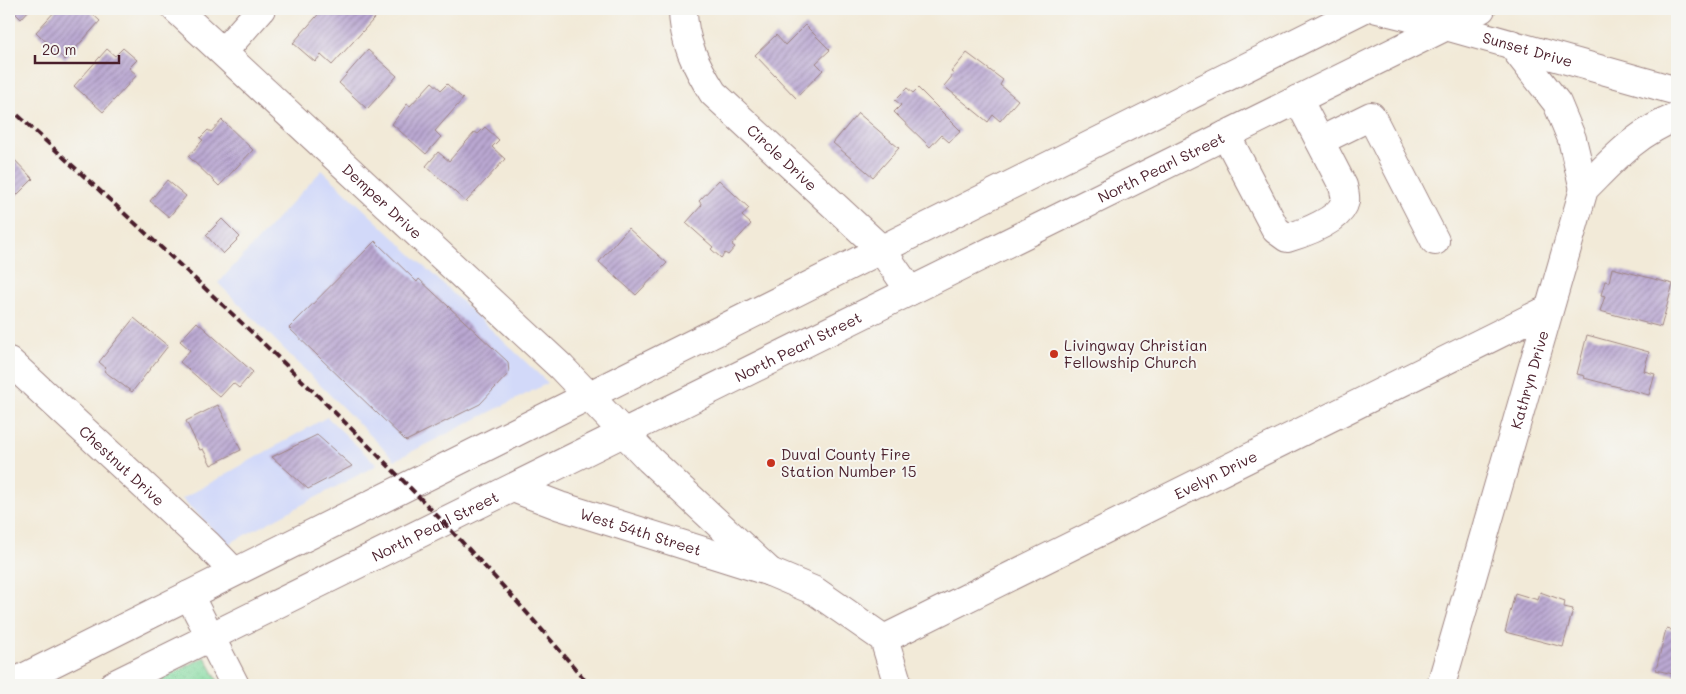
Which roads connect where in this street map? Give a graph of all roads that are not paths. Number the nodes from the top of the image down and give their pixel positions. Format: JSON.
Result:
{"nodes":[{"id":1,"x":176,"y":9,"type":"edge"},
{"id":2,"x":261,"y":9,"type":"edge"},
{"id":3,"x":684,"y":9,"type":"edge"},
{"id":4,"x":1363,"y":9,"type":"edge"},
{"id":5,"x":1377,"y":9,"type":"edge"},
{"id":6,"x":1481,"y":9,"type":"edge"},
{"id":7,"x":1446,"y":26,"type":"junction"},
{"id":8,"x":1511,"y":44,"type":"junction"},
{"id":9,"x":223,"y":52,"type":"junction"},
{"id":10,"x":1677,"y":91,"type":"edge"},
{"id":11,"x":1298,"y":99,"type":"junction"},
{"id":12,"x":1677,"y":117,"type":"edge"},
{"id":13,"x":1226,"y":135,"type":"junction"},
{"id":14,"x":1320,"y":141,"type":"junction"},
{"id":15,"x":1584,"y":189,"type":"junction"},
{"id":16,"x":1435,"y":240,"type":"dead end"},
{"id":17,"x":881,"y":249,"type":"junction"},
{"id":18,"x":910,"y":291,"type":"junction"},
{"id":19,"x":1547,"y":310,"type":"junction"},
{"id":20,"x":9,"y":361,"type":"edge"},
{"id":21,"x":588,"y":396,"type":"junction"},
{"id":22,"x":623,"y":433,"type":"junction"},
{"id":23,"x":513,"y":488,"type":"junction"},
{"id":24,"x":234,"y":572,"type":"junction"},
{"id":25,"x":770,"y":572,"type":"junction"},
{"id":26,"x":189,"y":595,"type":"junction"},
{"id":27,"x":210,"y":638,"type":"junction"},
{"id":28,"x":884,"y":639,"type":"junction"},
{"id":29,"x":9,"y":684,"type":"edge"},
{"id":30,"x":113,"y":685,"type":"edge"},
{"id":31,"x":235,"y":685,"type":"edge"},
{"id":32,"x":898,"y":685,"type":"edge"},
{"id":33,"x":1441,"y":685,"type":"edge"}],
"edges":[{"from":1,"to":9,"type":"street","name":"Demper Drive"},
{"from":2,"to":9,"type":"street"},
{"from":3,"to":17,"type":"street","name":"Circle Drive"},
{"from":4,"to":17,"type":"street"},
{"from":5,"to":7,"type":"street","name":"Sunset Drive"},
{"from":6,"to":7,"type":"street","name":"North Pearl Street"},
{"from":7,"to":8,"type":"street","name":"Sunset Drive"},
{"from":7,"to":11,"type":"street","name":"North Pearl Street"},
{"from":8,"to":10,"type":"street","name":"Sunset Drive"},
{"from":8,"to":15,"type":"street"},
{"from":9,"to":21,"type":"street","name":"Demper Drive"},
{"from":11,"to":13,"type":"street","name":"North Pearl Street"},
{"from":11,"to":14,"type":"street"},
{"from":12,"to":15,"type":"street","name":"Kathryn Drive"},
{"from":13,"to":14,"type":"street"},
{"from":13,"to":18,"type":"street","name":"North Pearl Street"},
{"from":14,"to":16,"type":"street"},
{"from":15,"to":19,"type":"street","name":"Kathryn Drive"},
{"from":17,"to":18,"type":"street","name":"Circle Drive"},
{"from":17,"to":21,"type":"street"},
{"from":18,"to":22,"type":"street","name":"North Pearl Street"},
{"from":19,"to":28,"type":"street","name":"Evelyn Drive"},
{"from":19,"to":33,"type":"street","name":"Kathryn Drive"},
{"from":20,"to":24,"type":"street","name":"Chestnut Drive"},
{"from":21,"to":22,"type":"street","name":"West 54th Street"},
{"from":21,"to":24,"type":"street"},
{"from":22,"to":23,"type":"street","name":"North Pearl Street"},
{"from":22,"to":25,"type":"street","name":"West 54th Street"},
{"from":23,"to":25,"type":"street","name":"West 54th Street"},
{"from":23,"to":27,"type":"street","name":"North Pearl Street"},
{"from":24,"to":26,"type":"street"},
{"from":25,"to":28,"type":"street","name":"West 54th Street"},
{"from":26,"to":27,"type":"street"},
{"from":26,"to":29,"type":"street"},
{"from":27,"to":30,"type":"street","name":"North Pearl Street"},
{"from":27,"to":31,"type":"street"},
{"from":28,"to":32,"type":"street"}]}
